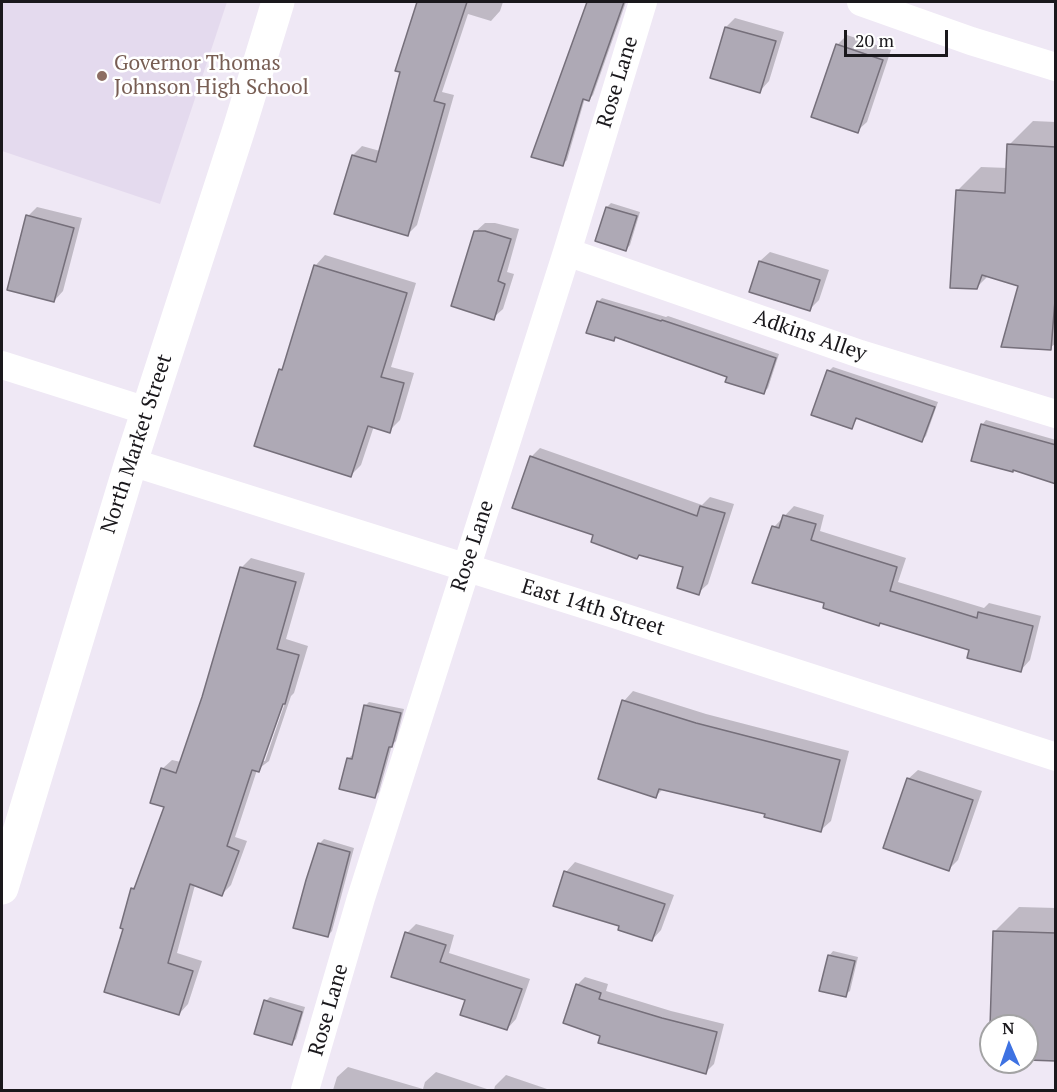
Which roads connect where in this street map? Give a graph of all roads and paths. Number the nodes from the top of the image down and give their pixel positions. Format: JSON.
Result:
{"nodes":[{"id":1,"x":278,"y":2,"type":"edge"},
{"id":2,"x":643,"y":2,"type":"edge"},
{"id":3,"x":861,"y":2,"type":"edge"},
{"id":4,"x":1056,"y":67,"type":"edge"},
{"id":5,"x":567,"y":252,"type":"junction"},
{"id":6,"x":2,"y":365,"type":"edge"},
{"id":7,"x":147,"y":411,"type":"junction"},
{"id":8,"x":1056,"y":414,"type":"edge"},
{"id":9,"x":130,"y":462,"type":"junction"},
{"id":10,"x":465,"y":568,"type":"junction"},
{"id":11,"x":1056,"y":757,"type":"edge"},
{"id":12,"x":2,"y":888,"type":"edge"},
{"id":13,"x":305,"y":1090,"type":"edge"}],
"edges":[{"from":1,"to":7,"type":"main road","name":"North Market Street"},
{"from":2,"to":5,"type":"street","name":"Rose Lane"},
{"from":3,"to":4,"type":"street"},
{"from":5,"to":8,"type":"street","name":"Adkins Alley"},
{"from":5,"to":10,"type":"street","name":"Rose Lane"},
{"from":6,"to":7,"type":"street"},
{"from":7,"to":9,"type":"main road","name":"North Market Street"},
{"from":9,"to":10,"type":"street","name":"East 14th Street"},
{"from":9,"to":12,"type":"main road","name":"North Market Street"},
{"from":10,"to":11,"type":"street","name":"East 14th Street"},
{"from":10,"to":13,"type":"street","name":"Rose Lane"}]}
